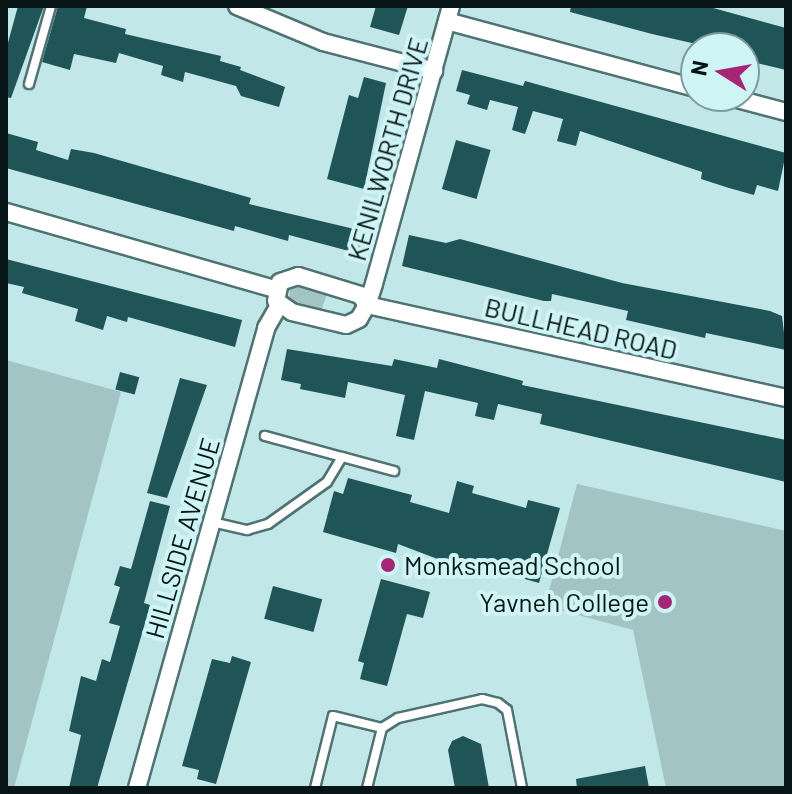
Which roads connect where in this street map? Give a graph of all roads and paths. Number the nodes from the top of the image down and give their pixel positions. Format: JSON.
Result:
{"nodes":[{"id":1,"x":51,"y":6,"type":"edge"},
{"id":2,"x":237,"y":6,"type":"edge"},
{"id":3,"x":449,"y":14,"type":"edge"},
{"id":4,"x":434,"y":71,"type":"junction"},
{"id":5,"x":680,"y":83,"type":"edge"},
{"id":6,"x":29,"y":84,"type":"dead end"},
{"id":7,"x":760,"y":105,"type":"edge"},
{"id":8,"x":786,"y":112,"type":"edge"},
{"id":9,"x":6,"y":212,"type":"edge"},
{"id":10,"x":278,"y":296,"type":"junction"},
{"id":11,"x":367,"y":305,"type":"junction"},
{"id":12,"x":786,"y":398,"type":"edge"},
{"id":13,"x":265,"y":436,"type":"dead end"},
{"id":14,"x":342,"y":457,"type":"junction"},
{"id":15,"x":394,"y":471,"type":"dead end"},
{"id":16,"x":212,"y":522,"type":"junction"},
{"id":17,"x":382,"y":728,"type":"junction"},
{"id":18,"x":137,"y":788,"type":"edge"},
{"id":19,"x":315,"y":788,"type":"edge"},
{"id":20,"x":367,"y":788,"type":"edge"},
{"id":21,"x":522,"y":788,"type":"edge"}],
"edges":[{"from":1,"to":6,"type":"lane"},
{"from":2,"to":4,"type":"street"},
{"from":3,"to":4,"type":"street","name":"KENILWORTH DRIVE"},
{"from":3,"to":5,"type":"street"},
{"from":4,"to":11,"type":"street","name":"KENILWORTH DRIVE"},
{"from":7,"to":8,"type":"street"},
{"from":9,"to":10,"type":"street"},
{"from":10,"to":11,"type":"street"},
{"from":10,"to":11,"type":"street","name":"BULLHEAD ROAD"},
{"from":10,"to":16,"type":"street","name":"HILLSIDE AVENUE"},
{"from":11,"to":12,"type":"street","name":"BULLHEAD ROAD"},
{"from":13,"to":14,"type":"lane"},
{"from":14,"to":15,"type":"lane"},
{"from":14,"to":16,"type":"lane"},
{"from":16,"to":18,"type":"street","name":"HILLSIDE AVENUE"},
{"from":17,"to":19,"type":"lane"},
{"from":17,"to":20,"type":"lane"},
{"from":17,"to":21,"type":"lane"}]}
